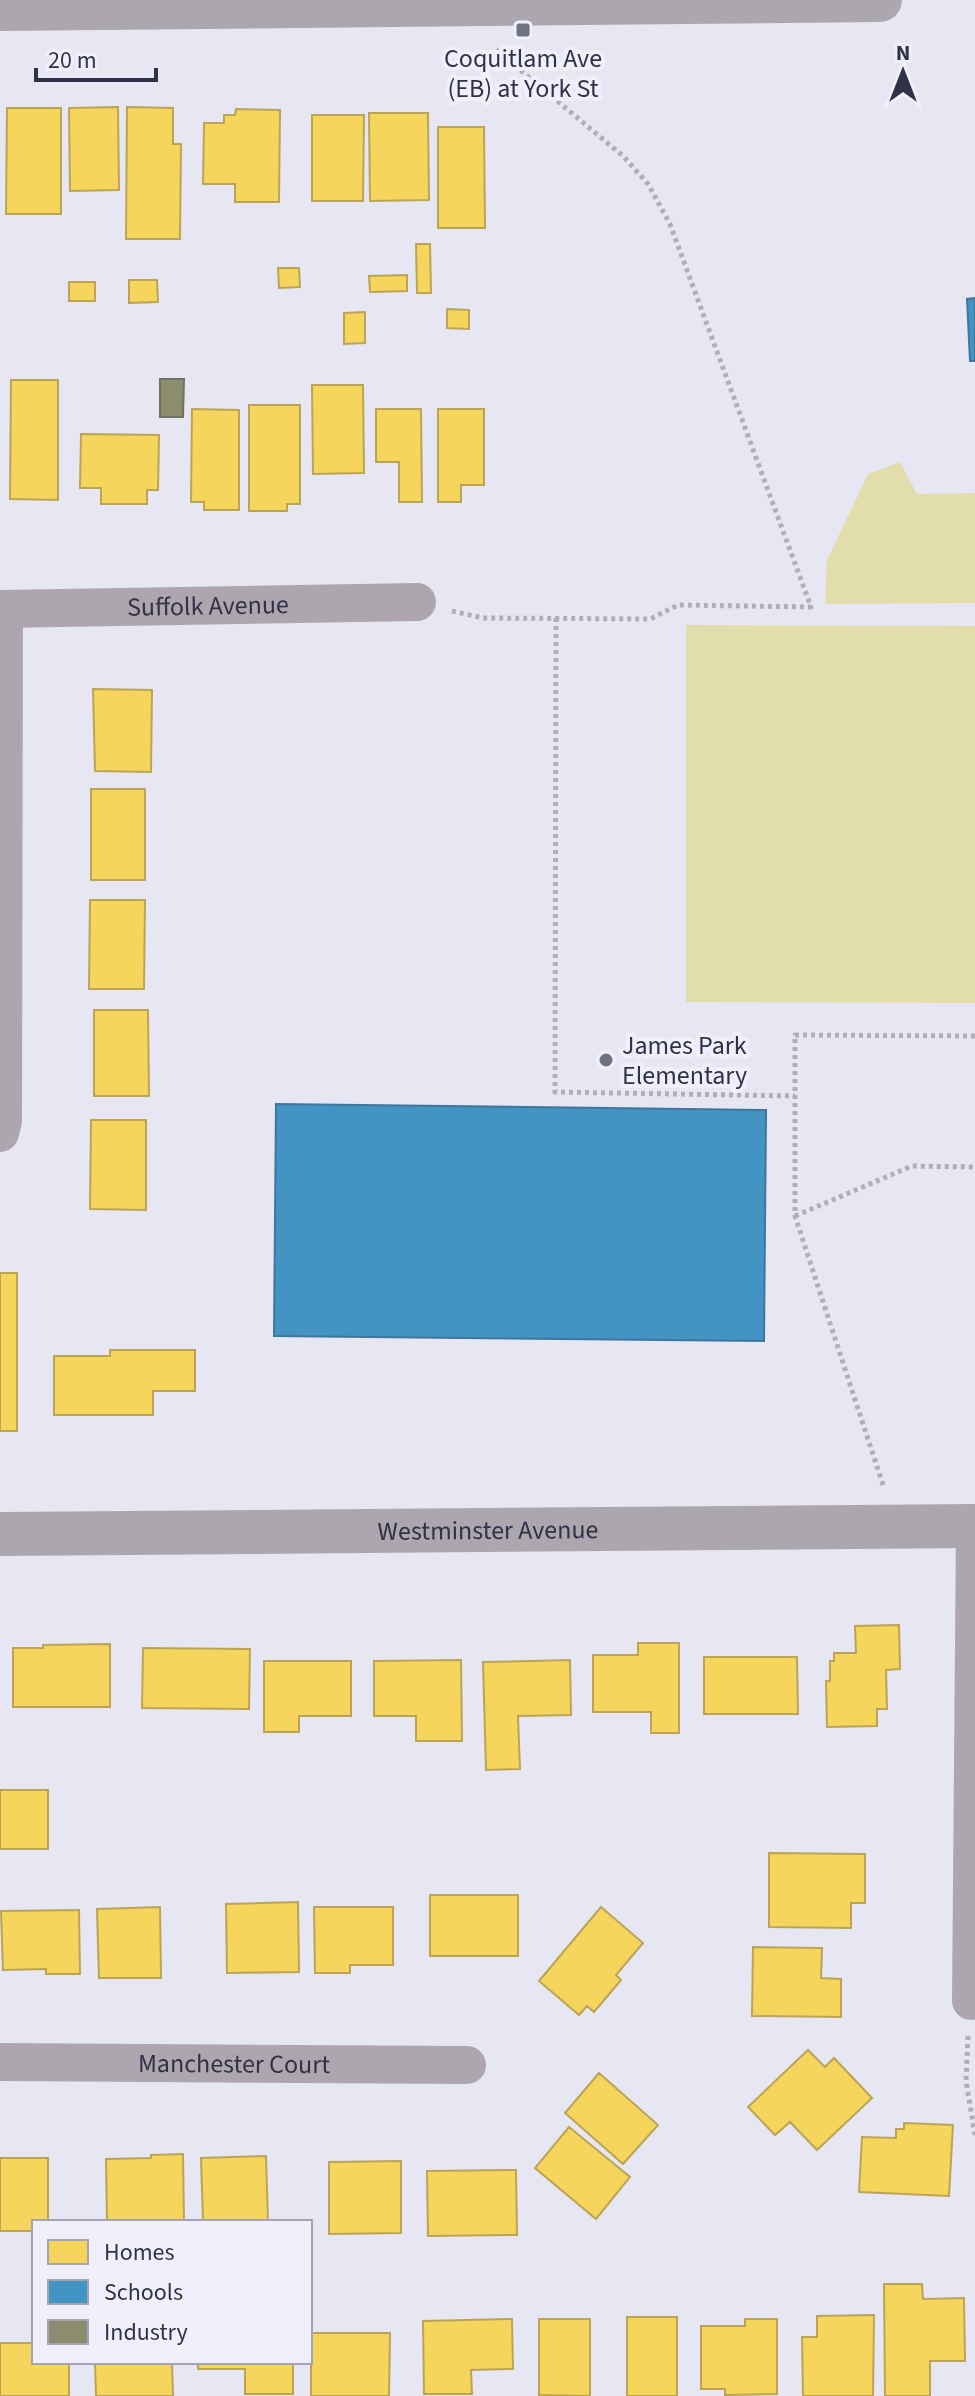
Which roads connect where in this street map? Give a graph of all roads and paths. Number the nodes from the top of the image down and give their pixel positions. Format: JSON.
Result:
{"nodes":[{"id":1,"x":880,"y":0,"type":"edge"},
{"id":2,"x":252,"y":4,"type":"edge"},
{"id":3,"x":485,"y":5,"type":"junction"},
{"id":4,"x":0,"y":9,"type":"edge"},
{"id":5,"x":417,"y":602,"type":"joint"},
{"id":6,"x":2,"y":609,"type":"edge"},
{"id":7,"x":556,"y":618,"type":"junction"},
{"id":8,"x":975,"y":1036,"type":"edge"},
{"id":9,"x":795,"y":1096,"type":"junction"},
{"id":10,"x":0,"y":1133,"type":"edge"},
{"id":11,"x":975,"y":1167,"type":"edge"},
{"id":12,"x":795,"y":1216,"type":"junction"},
{"id":13,"x":886,"y":1526,"type":"junction"},
{"id":14,"x":975,"y":1526,"type":"edge"},
{"id":15,"x":0,"y":1534,"type":"edge"},
{"id":16,"x":971,"y":2001,"type":"joint"},
{"id":17,"x":0,"y":2062,"type":"edge"},
{"id":18,"x":467,"y":2065,"type":"dead end"},
{"id":19,"x":975,"y":2135,"type":"edge"}],
"edges":[{"from":1,"to":3,"type":"street"},
{"from":2,"to":3,"type":"street"},
{"from":2,"to":4,"type":"street"},
{"from":3,"to":7,"type":"path"},
{"from":5,"to":6,"type":"street","name":"Suffolk Avenue"},
{"from":5,"to":7,"type":"path"},
{"from":6,"to":10,"type":"street"},
{"from":7,"to":9,"type":"path"},
{"from":8,"to":9,"type":"path"},
{"from":9,"to":12,"type":"path"},
{"from":11,"to":12,"type":"path"},
{"from":12,"to":13,"type":"path"},
{"from":13,"to":14,"type":"street","name":"Westminster Avenue"},
{"from":13,"to":15,"type":"street","name":"Westminster Avenue"},
{"from":14,"to":16,"type":"street"},
{"from":16,"to":19,"type":"path"},
{"from":17,"to":18,"type":"street","name":"Manchester Court"}]}
